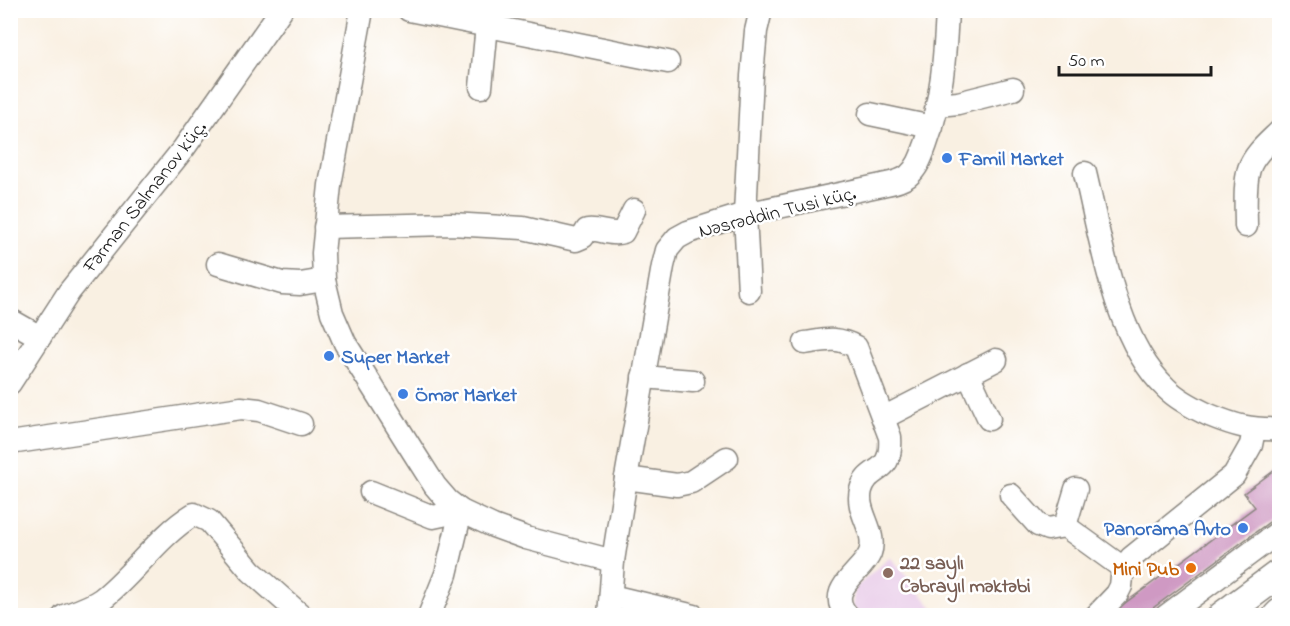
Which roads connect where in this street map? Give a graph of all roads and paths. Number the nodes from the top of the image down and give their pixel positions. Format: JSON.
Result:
{"nodes":[{"id":1,"x":280,"y":10,"type":"edge"},
{"id":2,"x":362,"y":10,"type":"edge"},
{"id":3,"x":409,"y":10,"type":"edge"},
{"id":4,"x":761,"y":10,"type":"edge"},
{"id":5,"x":947,"y":10,"type":"edge"},
{"id":6,"x":490,"y":18,"type":"edge"},
{"id":7,"x":668,"y":62,"type":"dead end"},
{"id":8,"x":482,"y":87,"type":"dead end"},
{"id":9,"x":1013,"y":89,"type":"dead end"},
{"id":10,"x":938,"y":105,"type":"junction"},
{"id":11,"x":870,"y":114,"type":"dead end"},
{"id":12,"x":932,"y":127,"type":"junction"},
{"id":13,"x":1280,"y":131,"type":"edge"},
{"id":14,"x":1085,"y":172,"type":"dead end"},
{"id":15,"x":634,"y":210,"type":"dead end"},
{"id":16,"x":745,"y":214,"type":"junction"},
{"id":17,"x":1246,"y":226,"type":"dead end"},
{"id":18,"x":325,"y":227,"type":"junction"},
{"id":19,"x":218,"y":264,"type":"dead end"},
{"id":20,"x":324,"y":280,"type":"junction"},
{"id":21,"x":749,"y":291,"type":"dead end"},
{"id":22,"x":10,"y":320,"type":"edge"},
{"id":23,"x":40,"y":336,"type":"junction"},
{"id":24,"x":805,"y":343,"type":"dead end"},
{"id":25,"x":996,"y":360,"type":"dead end"},
{"id":26,"x":968,"y":374,"type":"junction"},
{"id":27,"x":644,"y":377,"type":"junction"},
{"id":28,"x":693,"y":381,"type":"dead end"},
{"id":29,"x":10,"y":383,"type":"edge"},
{"id":30,"x":883,"y":418,"type":"junction"},
{"id":31,"x":989,"y":418,"type":"dead end"},
{"id":32,"x":301,"y":424,"type":"dead end"},
{"id":33,"x":1280,"y":429,"type":"edge"},
{"id":34,"x":1254,"y":430,"type":"junction"},
{"id":35,"x":10,"y":443,"type":"edge"},
{"id":36,"x":727,"y":458,"type":"dead end"},
{"id":37,"x":626,"y":478,"type":"junction"},
{"id":38,"x":1076,"y":489,"type":"dead end"},
{"id":39,"x":371,"y":492,"type":"dead end"},
{"id":40,"x":1011,"y":495,"type":"dead end"},
{"id":41,"x":461,"y":511,"type":"junction"},
{"id":42,"x":1065,"y":526,"type":"junction"},
{"id":43,"x":1280,"y":531,"type":"edge"},
{"id":44,"x":614,"y":561,"type":"junction"},
{"id":45,"x":1123,"y":568,"type":"junction"},
{"id":46,"x":1280,"y":573,"type":"edge"},
{"id":47,"x":610,"y":606,"type":"edge"},
{"id":48,"x":64,"y":615,"type":"edge"},
{"id":49,"x":302,"y":615,"type":"edge"},
{"id":50,"x":429,"y":615,"type":"edge"},
{"id":51,"x":694,"y":615,"type":"edge"},
{"id":52,"x":845,"y":615,"type":"edge"},
{"id":53,"x":1096,"y":615,"type":"edge"},
{"id":54,"x":1166,"y":615,"type":"edge"},
{"id":55,"x":1222,"y":615,"type":"edge"}],
"edges":[{"from":1,"to":23,"type":"street","name":"Fərman Salmanov küç."},
{"from":2,"to":18,"type":"street"},
{"from":3,"to":6,"type":"street"},
{"from":4,"to":16,"type":"street"},
{"from":5,"to":10,"type":"street","name":"Nəsrəddin Tusi küç."},
{"from":6,"to":7,"type":"street"},
{"from":6,"to":8,"type":"street"},
{"from":9,"to":10,"type":"street"},
{"from":10,"to":12,"type":"street","name":"Nəsrəddin Tusi küç."},
{"from":11,"to":12,"type":"street"},
{"from":12,"to":16,"type":"street","name":"Nəsrəddin Tusi küç."},
{"from":13,"to":17,"type":"street"},
{"from":14,"to":34,"type":"street"},
{"from":15,"to":18,"type":"street"},
{"from":16,"to":21,"type":"street"},
{"from":16,"to":27,"type":"street","name":"Nəsrəddin Tusi küç."},
{"from":18,"to":20,"type":"street"},
{"from":19,"to":20,"type":"street"},
{"from":20,"to":41,"type":"street"},
{"from":22,"to":23,"type":"street"},
{"from":23,"to":29,"type":"street","name":"Fərman Salmanov küç."},
{"from":24,"to":30,"type":"street"},
{"from":25,"to":26,"type":"street"},
{"from":26,"to":30,"type":"street"},
{"from":26,"to":31,"type":"street"},
{"from":27,"to":28,"type":"street"},
{"from":27,"to":37,"type":"street","name":"Nəsrəddin Tusi küç."},
{"from":30,"to":52,"type":"street"},
{"from":32,"to":35,"type":"street"},
{"from":33,"to":34,"type":"street"},
{"from":34,"to":45,"type":"street"},
{"from":36,"to":37,"type":"street"},
{"from":37,"to":44,"type":"street","name":"Nəsrəddin Tusi küç."},
{"from":38,"to":42,"type":"street"},
{"from":39,"to":41,"type":"street"},
{"from":40,"to":42,"type":"street"},
{"from":41,"to":44,"type":"street"},
{"from":41,"to":50,"type":"street"},
{"from":42,"to":45,"type":"street"},
{"from":43,"to":54,"type":"street"},
{"from":44,"to":47,"type":"street","name":"Nəsrəddin Tusi küç."},
{"from":45,"to":53,"type":"street"},
{"from":46,"to":55,"type":"main road"},
{"from":47,"to":51,"type":"street"},
{"from":48,"to":49,"type":"street"}]}
